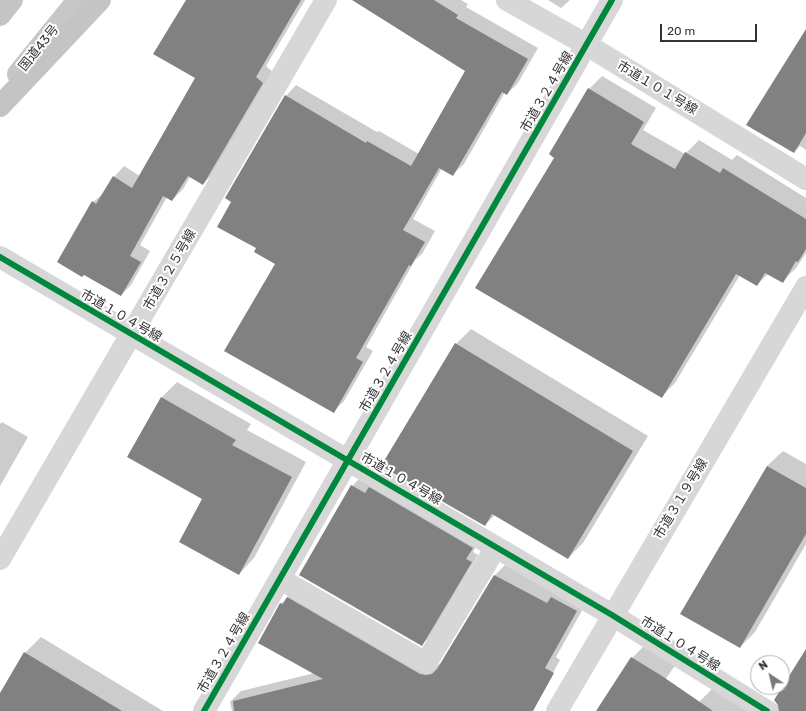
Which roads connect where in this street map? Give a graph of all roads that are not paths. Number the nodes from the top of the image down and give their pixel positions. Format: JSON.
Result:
{"nodes":[{"id":1,"x":12,"y":0,"type":"edge"},
{"id":2,"x":326,"y":0,"type":"edge"},
{"id":3,"x":506,"y":0,"type":"edge"},
{"id":4,"x":612,"y":0,"type":"edge"},
{"id":5,"x":90,"y":2,"type":"edge"},
{"id":6,"x":0,"y":15,"type":"edge"},
{"id":7,"x":587,"y":45,"type":"junction"},
{"id":8,"x":0,"y":96,"type":"edge"},
{"id":9,"x":0,"y":106,"type":"edge"},
{"id":10,"x":806,"y":179,"type":"edge"},
{"id":11,"x":0,"y":257,"type":"edge"},
{"id":12,"x":806,"y":287,"type":"edge"},
{"id":13,"x":132,"y":335,"type":"junction"},
{"id":14,"x":347,"y":461,"type":"junction"},
{"id":15,"x":496,"y":547,"type":"junction"},
{"id":16,"x":0,"y":559,"type":"edge"},
{"id":17,"x":280,"y":579,"type":"junction"},
{"id":18,"x":612,"y":615,"type":"junction"},
{"id":19,"x":204,"y":711,"type":"edge"},
{"id":20,"x":557,"y":711,"type":"edge"},
{"id":21,"x":767,"y":711,"type":"edge"}],
"edges":[{"from":1,"to":6,"type":"highway"},
{"from":2,"to":13,"type":"street","name":"市道３２５号線"},
{"from":3,"to":7,"type":"street","name":"市道１０１号線"},
{"from":4,"to":7,"type":"street","name":"市道３２４号線"},
{"from":5,"to":8,"type":"highway","name":"国道43号"},
{"from":5,"to":9,"type":"highway"},
{"from":7,"to":10,"type":"street","name":"市道１０１号線"},
{"from":7,"to":14,"type":"street","name":"市道３２４号線"},
{"from":11,"to":13,"type":"street","name":"市道１０４号線"},
{"from":12,"to":18,"type":"street","name":"市道３１９号線"},
{"from":13,"to":14,"type":"street","name":"市道１０４号線"},
{"from":13,"to":16,"type":"street","name":"市道３２５号線"},
{"from":14,"to":15,"type":"street","name":"市道１０４号線"},
{"from":14,"to":17,"type":"street","name":"市道３２４号線"},
{"from":15,"to":17,"type":"street"},
{"from":15,"to":18,"type":"street","name":"市道１０４号線"},
{"from":17,"to":19,"type":"street","name":"市道３２４号線"},
{"from":18,"to":20,"type":"street","name":"市道３１９号線"},
{"from":18,"to":21,"type":"street","name":"市道１０４号線"}]}
